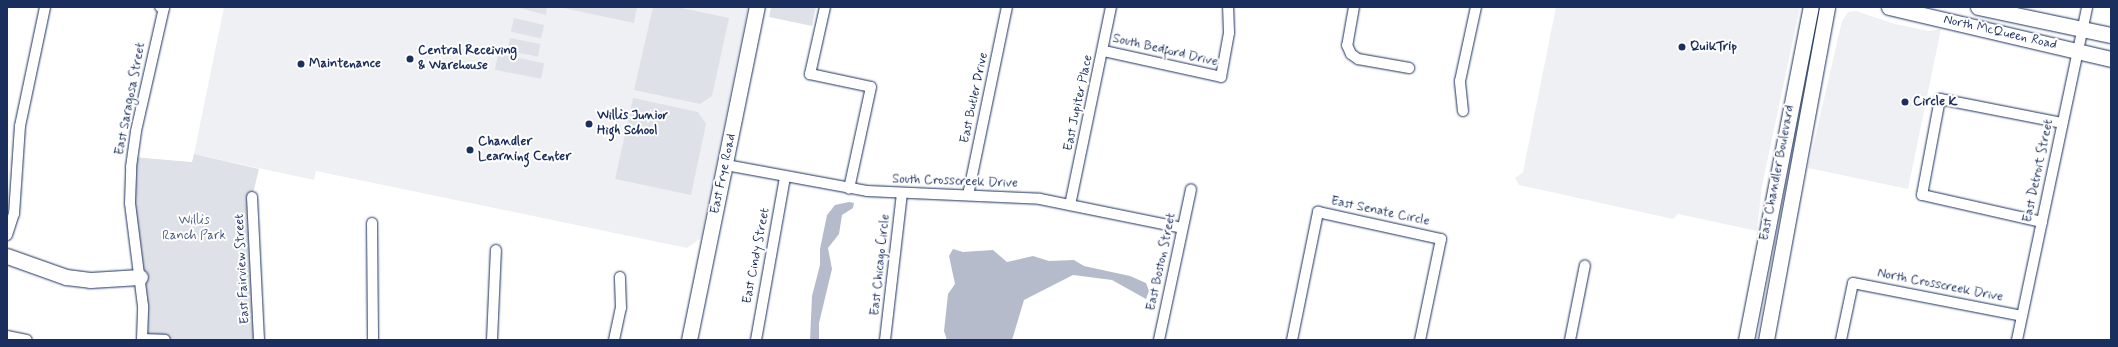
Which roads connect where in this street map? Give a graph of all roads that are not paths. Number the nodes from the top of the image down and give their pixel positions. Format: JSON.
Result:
{"nodes":[{"id":1,"x":45,"y":7,"type":"edge"},
{"id":2,"x":162,"y":7,"type":"edge"},
{"id":3,"x":757,"y":7,"type":"edge"},
{"id":4,"x":825,"y":7,"type":"edge"},
{"id":5,"x":1007,"y":7,"type":"edge"},
{"id":6,"x":1111,"y":7,"type":"edge"},
{"id":7,"x":1228,"y":7,"type":"edge"},
{"id":8,"x":1354,"y":7,"type":"edge"},
{"id":9,"x":1476,"y":7,"type":"edge"},
{"id":10,"x":1811,"y":7,"type":"edge"},
{"id":11,"x":1828,"y":7,"type":"edge"},
{"id":12,"x":1889,"y":7,"type":"edge"},
{"id":13,"x":1978,"y":7,"type":"edge"},
{"id":14,"x":2087,"y":7,"type":"edge"},
{"id":15,"x":2082,"y":29,"type":"junction"},
{"id":16,"x":2111,"y":35,"type":"edge"},
{"id":17,"x":1104,"y":51,"type":"junction"},
{"id":18,"x":2077,"y":51,"type":"junction"},
{"id":19,"x":2111,"y":59,"type":"edge"},
{"id":20,"x":1409,"y":68,"type":"dead end"},
{"id":21,"x":1463,"y":111,"type":"dead end"},
{"id":22,"x":2062,"y":123,"type":"junction"},
{"id":23,"x":726,"y":165,"type":"junction"},
{"id":24,"x":786,"y":177,"type":"junction"},
{"id":25,"x":849,"y":189,"type":"junction"},
{"id":26,"x":1191,"y":189,"type":"dead end"},
{"id":27,"x":902,"y":193,"type":"junction"},
{"id":28,"x":968,"y":195,"type":"junction"},
{"id":29,"x":252,"y":197,"type":"dead end"},
{"id":30,"x":1070,"y":205,"type":"junction"},
{"id":31,"x":2042,"y":222,"type":"junction"},
{"id":32,"x":372,"y":223,"type":"dead end"},
{"id":33,"x":1182,"y":228,"type":"junction"},
{"id":34,"x":7,"y":235,"type":"edge"},
{"id":35,"x":7,"y":245,"type":"edge"},
{"id":36,"x":496,"y":250,"type":"dead end"},
{"id":37,"x":1763,"y":250,"type":"junction"},
{"id":38,"x":1781,"y":253,"type":"junction"},
{"id":39,"x":7,"y":256,"type":"edge"},
{"id":40,"x":1585,"y":265,"type":"dead end"},
{"id":41,"x":139,"y":272,"type":"junction"},
{"id":42,"x":620,"y":278,"type":"dead end"},
{"id":43,"x":2022,"y":316,"type":"junction"},
{"id":44,"x":7,"y":336,"type":"edge"},
{"id":45,"x":27,"y":340,"type":"edge"},
{"id":46,"x":142,"y":340,"type":"edge"},
{"id":47,"x":165,"y":340,"type":"edge"},
{"id":48,"x":259,"y":340,"type":"edge"},
{"id":49,"x":373,"y":340,"type":"edge"},
{"id":50,"x":492,"y":340,"type":"edge"},
{"id":51,"x":614,"y":340,"type":"edge"},
{"id":52,"x":689,"y":340,"type":"edge"},
{"id":53,"x":756,"y":340,"type":"edge"},
{"id":54,"x":885,"y":340,"type":"edge"},
{"id":55,"x":1159,"y":340,"type":"edge"},
{"id":56,"x":1292,"y":340,"type":"edge"},
{"id":57,"x":1420,"y":340,"type":"edge"},
{"id":58,"x":1570,"y":340,"type":"edge"},
{"id":59,"x":1746,"y":340,"type":"edge"},
{"id":60,"x":1766,"y":340,"type":"edge"},
{"id":61,"x":1841,"y":340,"type":"edge"},
{"id":62,"x":2017,"y":340,"type":"edge"}],
"edges":[{"from":1,"to":34,"type":"street"},
{"from":2,"to":41,"type":"street","name":"East Saragosa Street"},
{"from":3,"to":23,"type":"main road","name":"East Frye Road"},
{"from":4,"to":25,"type":"street"},
{"from":5,"to":28,"type":"street","name":"East Butler Drive"},
{"from":6,"to":17,"type":"street","name":"East Jupiter Place"},
{"from":7,"to":17,"type":"street","name":"South Bedford Drive"},
{"from":8,"to":20,"type":"street"},
{"from":9,"to":21,"type":"street"},
{"from":10,"to":37,"type":"main road","name":"East Chandler Boulevard"},
{"from":11,"to":38,"type":"main road","name":"East Chandler Boulevard"},
{"from":12,"to":18,"type":"main road","name":"North McQueen Road"},
{"from":13,"to":15,"type":"main road","name":"North McQueen Road"},
{"from":14,"to":15,"type":"street","name":"East Detroit Street"},
{"from":15,"to":16,"type":"main road","name":"North McQueen Road"},
{"from":15,"to":18,"type":"street","name":"East Detroit Street"},
{"from":17,"to":30,"type":"street","name":"East Jupiter Place"},
{"from":18,"to":19,"type":"main road","name":"North McQueen Road"},
{"from":18,"to":22,"type":"street","name":"East Detroit Street"},
{"from":22,"to":31,"type":"street","name":"East Detroit Street"},
{"from":22,"to":31,"type":"street"},
{"from":23,"to":24,"type":"street","name":"South Crosscreek Drive"},
{"from":23,"to":52,"type":"main road","name":"East Frye Road"},
{"from":24,"to":25,"type":"street","name":"South Crosscreek Drive"},
{"from":24,"to":53,"type":"street","name":"East Cindy Street"},
{"from":25,"to":27,"type":"street","name":"South Crosscreek Drive"},
{"from":26,"to":33,"type":"street","name":"East Boston Street"},
{"from":27,"to":28,"type":"street","name":"South Crosscreek Drive"},
{"from":27,"to":54,"type":"street","name":"East Chicago Circle"},
{"from":28,"to":30,"type":"street","name":"South Crosscreek Drive"},
{"from":29,"to":48,"type":"street","name":"East Fairview Street"},
{"from":30,"to":33,"type":"street","name":"South Crosscreek Drive"},
{"from":31,"to":43,"type":"street","name":"East Detroit Street"},
{"from":32,"to":49,"type":"street"},
{"from":33,"to":55,"type":"street","name":"East Boston Street"},
{"from":35,"to":41,"type":"main road"},
{"from":36,"to":50,"type":"street"},
{"from":37,"to":38,"type":"main road"},
{"from":37,"to":59,"type":"main road","name":"East Chandler Boulevard"},
{"from":38,"to":60,"type":"main road","name":"East Chandler Boulevard"},
{"from":39,"to":41,"type":"main road"},
{"from":40,"to":58,"type":"street"},
{"from":41,"to":46,"type":"street","name":"East Saragosa Street"},
{"from":42,"to":51,"type":"street"},
{"from":43,"to":61,"type":"street","name":"North Crosscreek Drive"},
{"from":43,"to":62,"type":"street","name":"East Detroit Street"},
{"from":44,"to":45,"type":"street"},
{"from":46,"to":47,"type":"street"},
{"from":56,"to":57,"type":"street","name":"East Senate Circle"}]}
